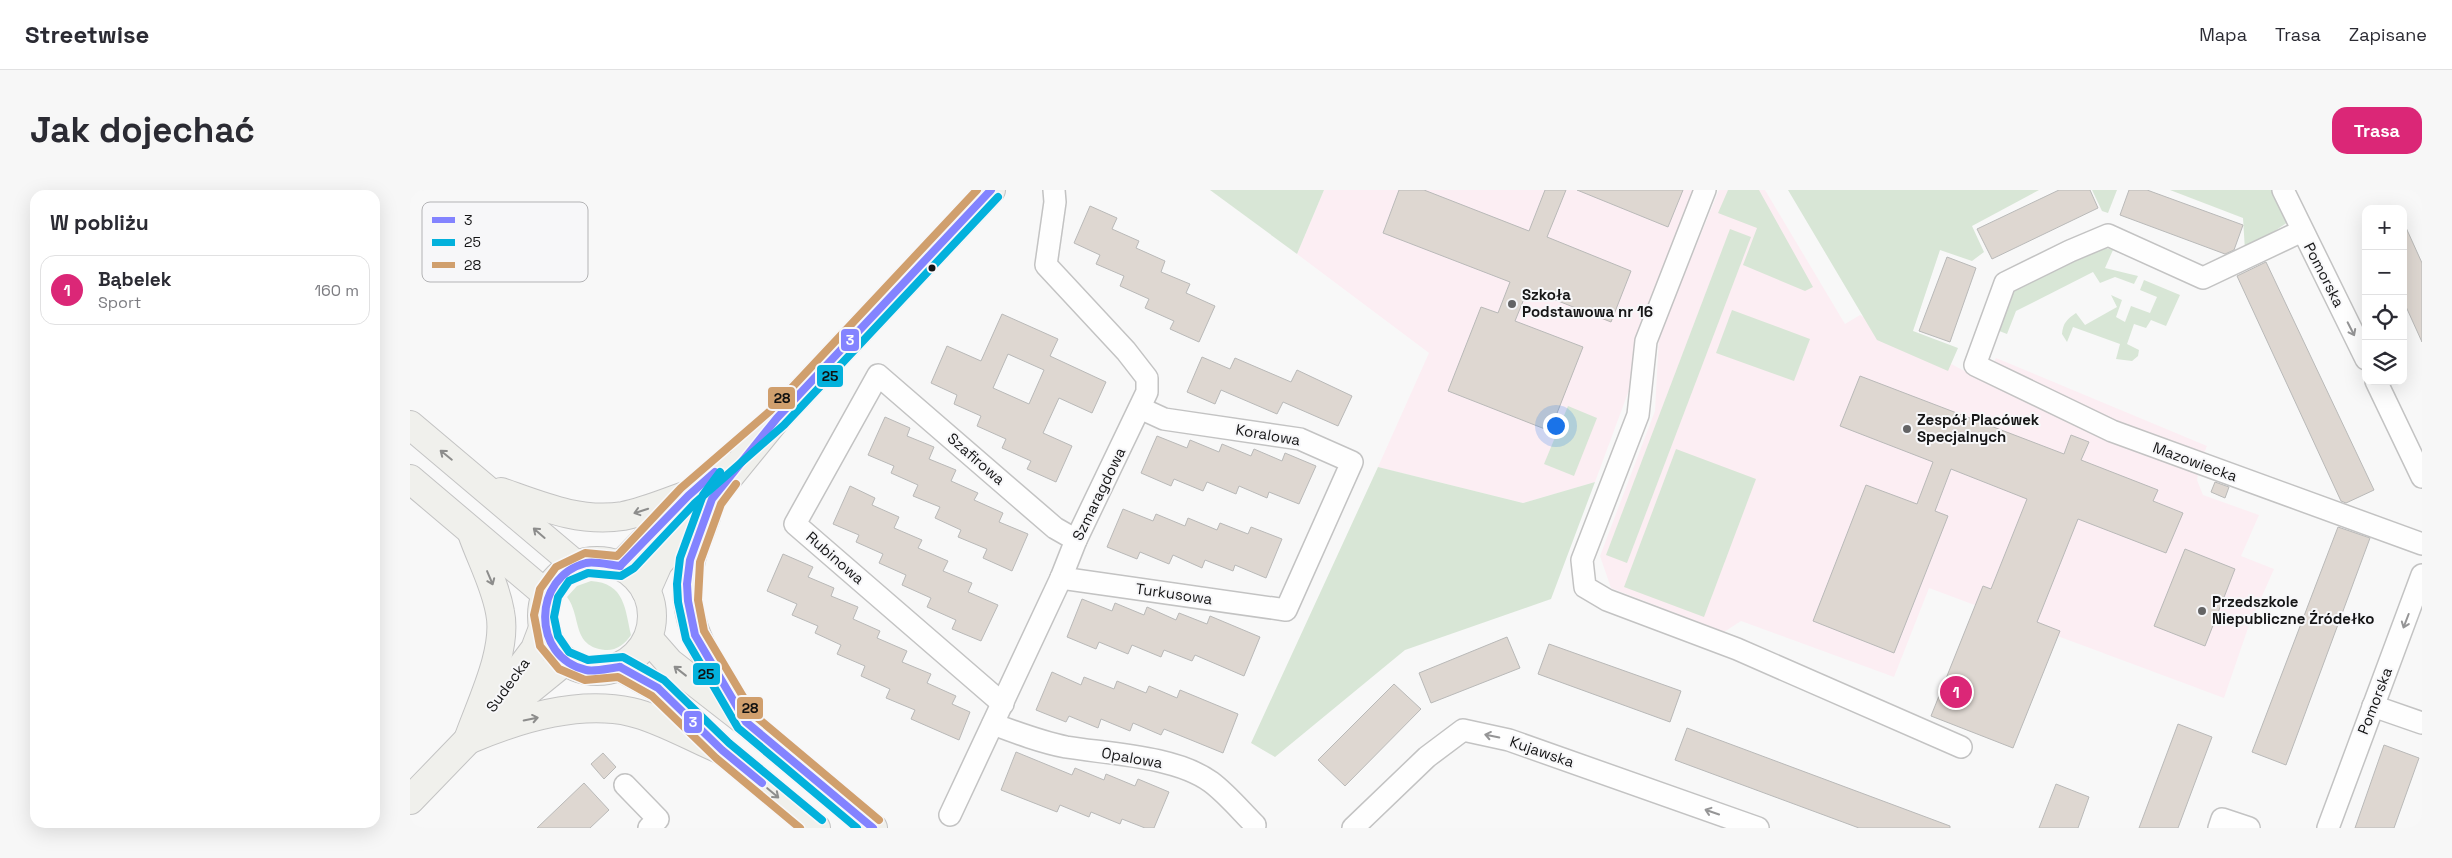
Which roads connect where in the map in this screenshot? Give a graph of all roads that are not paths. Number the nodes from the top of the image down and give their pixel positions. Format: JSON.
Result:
{"nodes":[{"id":1,"x":991,"y":190,"type":"edge"},
{"id":2,"x":1054,"y":190,"type":"edge"},
{"id":3,"x":1705,"y":190,"type":"edge"},
{"id":4,"x":2283,"y":190,"type":"edge"},
{"id":5,"x":2302,"y":231,"type":"junction"},
{"id":6,"x":2362,"y":351,"type":"edge"},
{"id":7,"x":878,"y":375,"type":"joint"},
{"id":8,"x":2379,"y":385,"type":"edge"},
{"id":9,"x":1140,"y":408,"type":"junction"},
{"id":10,"x":410,"y":425,"type":"edge"},
{"id":11,"x":2415,"y":442,"type":"edge"},
{"id":12,"x":2422,"y":477,"type":"edge"},
{"id":13,"x":410,"y":479,"type":"edge"},
{"id":14,"x":483,"y":485,"type":"junction"},
{"id":15,"x":700,"y":497,"type":"junction"},
{"id":16,"x":472,"y":533,"type":"junction"},
{"id":17,"x":1076,"y":540,"type":"junction"},
{"id":18,"x":2422,"y":544,"type":"edge"},
{"id":19,"x":576,"y":565,"type":"junction"},
{"id":20,"x":620,"y":566,"type":"junction"},
{"id":21,"x":2422,"y":575,"type":"edge"},
{"id":22,"x":1062,"y":578,"type":"junction"},
{"id":23,"x":646,"y":591,"type":"junction"},
{"id":24,"x":546,"y":594,"type":"junction"},
{"id":25,"x":1286,"y":610,"type":"joint"},
{"id":26,"x":543,"y":628,"type":"junction"},
{"id":27,"x":648,"y":638,"type":"junction"},
{"id":28,"x":565,"y":661,"type":"junction"},
{"id":29,"x":620,"y":666,"type":"junction"},
{"id":30,"x":1003,"y":704,"type":"junction"},
{"id":31,"x":2373,"y":706,"type":"junction"},
{"id":32,"x":746,"y":722,"type":"junction"},
{"id":33,"x":2422,"y":723,"type":"edge"},
{"id":34,"x":993,"y":724,"type":"junction"},
{"id":35,"x":468,"y":740,"type":"junction"},
{"id":36,"x":1961,"y":747,"type":"dead end"},
{"id":37,"x":722,"y":750,"type":"junction"},
{"id":38,"x":625,"y":784,"type":"dead end"},
{"id":39,"x":410,"y":800,"type":"edge"},
{"id":40,"x":950,"y":815,"type":"dead end"},
{"id":41,"x":1255,"y":825,"type":"dead end"},
{"id":42,"x":649,"y":828,"type":"edge"},
{"id":43,"x":816,"y":828,"type":"edge"},
{"id":44,"x":873,"y":828,"type":"edge"},
{"id":45,"x":1353,"y":828,"type":"edge"},
{"id":46,"x":1758,"y":828,"type":"edge"},
{"id":47,"x":2219,"y":828,"type":"edge"},
{"id":48,"x":2249,"y":828,"type":"edge"},
{"id":49,"x":2328,"y":828,"type":"edge"}],
"edges":[{"from":1,"to":15,"type":"street"},
{"from":2,"to":9,"type":"street","name":"Szmaragdowa"},
{"from":3,"to":36,"type":"street"},
{"from":4,"to":5,"type":"street","name":"Pomorska"},
{"from":5,"to":6,"type":"street","name":"Pomorska","one_way":true},
{"from":5,"to":18,"type":"street","name":"Mazowiecka"},
{"from":7,"to":17,"type":"street","name":"Szafirowa"},
{"from":7,"to":30,"type":"street","name":"Rubinowa"},
{"from":8,"to":11,"type":"street"},
{"from":9,"to":17,"type":"street","name":"Szmaragdowa"},
{"from":9,"to":25,"type":"street","name":"Koralowa"},
{"from":14,"to":10,"type":"street","one_way":true},
{"from":11,"to":12,"type":"street"},
{"from":13,"to":16,"type":"street"},
{"from":15,"to":14,"type":"street","one_way":true},
{"from":19,"to":14,"type":"street","one_way":true},
{"from":15,"to":20,"type":"street"},
{"from":15,"to":23,"type":"street"},
{"from":15,"to":32,"type":"street"},
{"from":16,"to":24,"type":"street"},
{"from":16,"to":35,"type":"street","one_way":true},
{"from":17,"to":22,"type":"street","name":"Szmaragdowa"},
{"from":19,"to":20,"type":"street"},
{"from":19,"to":24,"type":"street"},
{"from":20,"to":23,"type":"street"},
{"from":21,"to":31,"type":"street","name":"Pomorska","one_way":true},
{"from":22,"to":25,"type":"street","name":"Turkusowa"},
{"from":22,"to":30,"type":"street","name":"Szmaragdowa"},
{"from":23,"to":27,"type":"street"},
{"from":24,"to":26,"type":"street"},
{"from":26,"to":28,"type":"street"},
{"from":26,"to":35,"type":"street","name":"Sudecka"},
{"from":27,"to":29,"type":"street"},
{"from":32,"to":27,"type":"street","one_way":true},
{"from":28,"to":29,"type":"street"},
{"from":28,"to":35,"type":"street","name":"Sudecka"},
{"from":29,"to":37,"type":"street"},
{"from":30,"to":34,"type":"street","name":"Szmaragdowa"},
{"from":31,"to":33,"type":"street"},
{"from":31,"to":49,"type":"street","name":"Pomorska"},
{"from":32,"to":44,"type":"street"},
{"from":34,"to":40,"type":"street","name":"Szmaragdowa"},
{"from":34,"to":41,"type":"street","name":"Opalowa"},
{"from":35,"to":37,"type":"street","one_way":true},
{"from":35,"to":39,"type":"street","name":"Sudecka"},
{"from":37,"to":43,"type":"street","one_way":true},
{"from":38,"to":42,"type":"street"},
{"from":46,"to":45,"type":"street","name":"Kujawska","one_way":true},
{"from":47,"to":48,"type":"street"}]}
